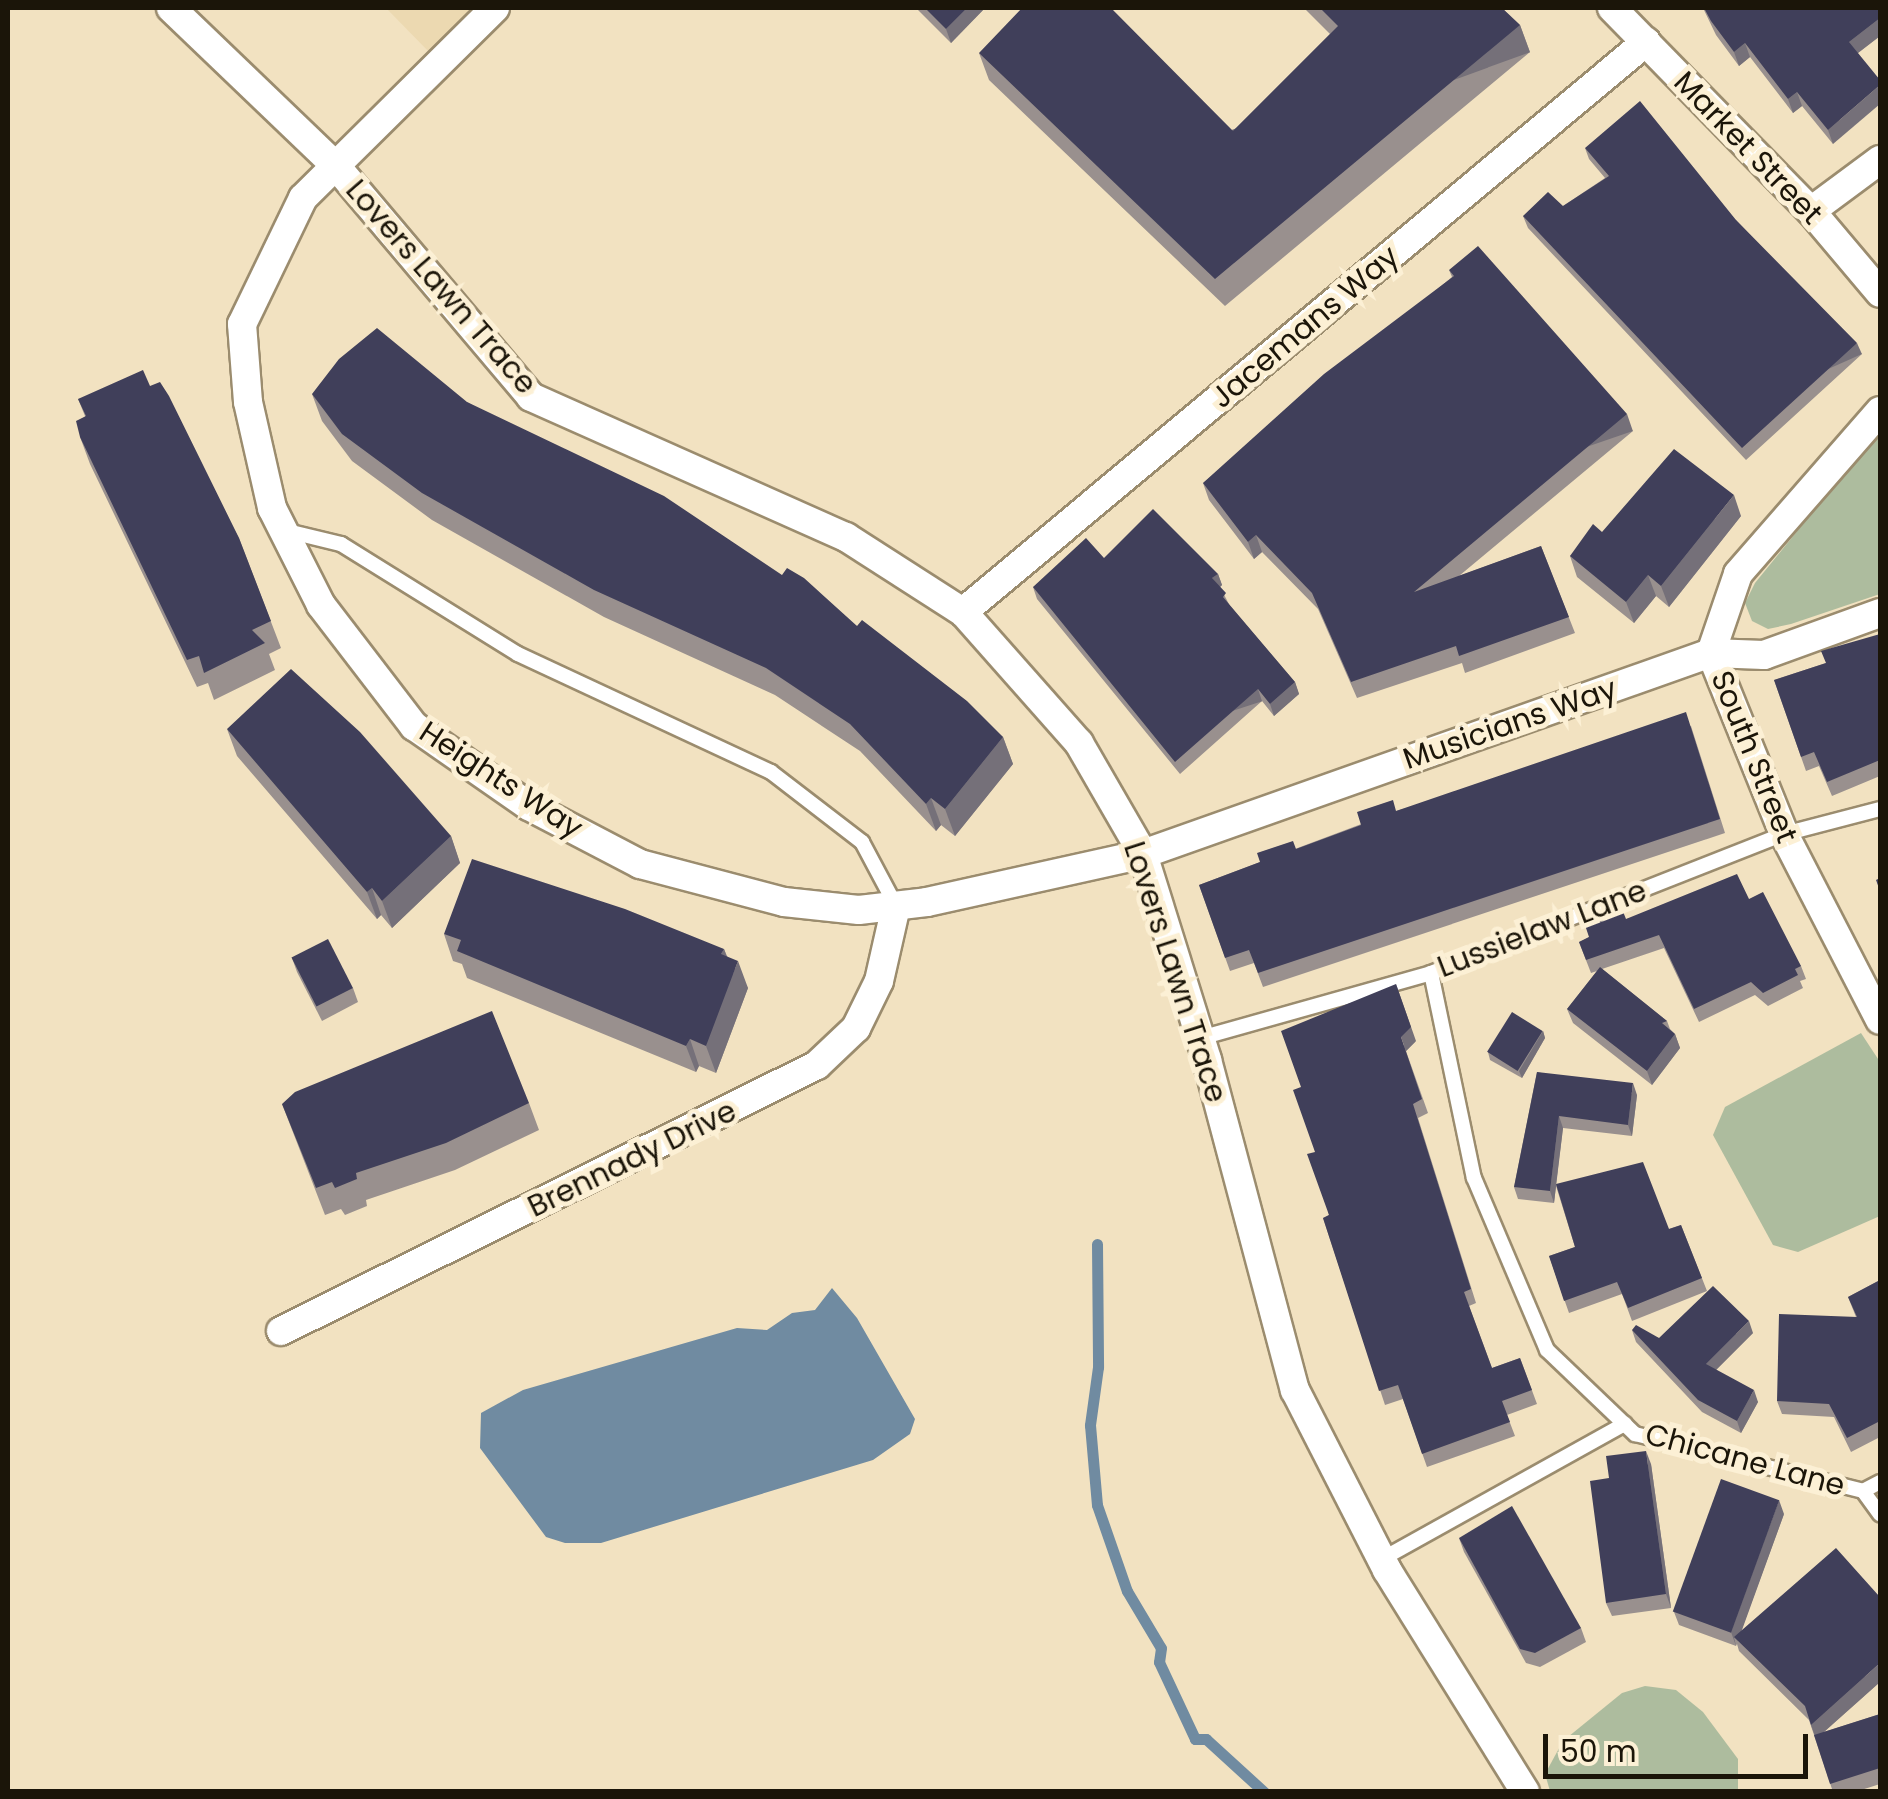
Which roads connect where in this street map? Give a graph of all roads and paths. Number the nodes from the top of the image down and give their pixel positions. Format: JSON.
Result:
{"nodes":[{"id":1,"x":171,"y":8,"type":"edge"},
{"id":2,"x":495,"y":8,"type":"edge"},
{"id":3,"x":1612,"y":8,"type":"edge"},
{"id":4,"x":1646,"y":42,"type":"junction"},
{"id":5,"x":1880,"y":160,"type":"edge"},
{"id":6,"x":336,"y":166,"type":"junction"},
{"id":7,"x":1811,"y":212,"type":"junction"},
{"id":8,"x":1880,"y":293,"type":"edge"},
{"id":9,"x":1880,"y":411,"type":"edge"},
{"id":10,"x":282,"y":530,"type":"junction"},
{"id":11,"x":963,"y":612,"type":"junction"},
{"id":12,"x":1880,"y":613,"type":"edge"},
{"id":13,"x":1711,"y":653,"type":"junction"},
{"id":14,"x":1880,"y":808,"type":"edge"},
{"id":15,"x":1784,"y":834,"type":"junction"},
{"id":16,"x":1143,"y":854,"type":"junction"},
{"id":17,"x":896,"y":906,"type":"junction"},
{"id":18,"x":1430,"y":973,"type":"junction"},
{"id":19,"x":1880,"y":1020,"type":"edge"},
{"id":20,"x":1200,"y":1038,"type":"junction"},
{"id":21,"x":281,"y":1331,"type":"dead end"},
{"id":22,"x":1624,"y":1424,"type":"junction"},
{"id":23,"x":1880,"y":1482,"type":"edge"},
{"id":24,"x":1862,"y":1491,"type":"junction"},
{"id":25,"x":1880,"y":1514,"type":"edge"},
{"id":26,"x":1382,"y":1559,"type":"junction"},
{"id":27,"x":1525,"y":1792,"type":"edge"}],
"edges":[{"from":1,"to":6,"type":"street","name":"Lovers Lawn Trace"},
{"from":2,"to":6,"type":"street","name":"Heights Way"},
{"from":3,"to":4,"type":"street","name":"Market Street"},
{"from":4,"to":7,"type":"street","name":"Market Street"},
{"from":4,"to":11,"type":"street","name":"Jacemans Way"},
{"from":5,"to":7,"type":"street"},
{"from":6,"to":10,"type":"street","name":"Heights Way"},
{"from":6,"to":11,"type":"street","name":"Lovers Lawn Trace"},
{"from":7,"to":8,"type":"street","name":"Market Street"},
{"from":9,"to":13,"type":"street","name":"South Street"},
{"from":10,"to":17,"type":"lane"},
{"from":10,"to":17,"type":"street","name":"Heights Way"},
{"from":11,"to":16,"type":"street","name":"Lovers Lawn Trace"},
{"from":12,"to":13,"type":"street","name":"Musicians Way"},
{"from":13,"to":15,"type":"street","name":"South Street"},
{"from":13,"to":16,"type":"street","name":"Musicians Way"},
{"from":14,"to":15,"type":"lane","name":"Lussielaw Lane"},
{"from":15,"to":18,"type":"lane","name":"Lussielaw Lane"},
{"from":15,"to":19,"type":"street","name":"South Street"},
{"from":16,"to":17,"type":"street","name":"Heights Way"},
{"from":16,"to":20,"type":"street","name":"Lovers Lawn Trace"},
{"from":17,"to":21,"type":"street","name":"Brennady Drive"},
{"from":18,"to":20,"type":"lane","name":"Lussielaw Lane"},
{"from":18,"to":22,"type":"lane","name":"Chicane Lane"},
{"from":20,"to":26,"type":"street","name":"Lovers Lawn Trace"},
{"from":22,"to":24,"type":"lane","name":"Chicane Lane"},
{"from":22,"to":26,"type":"lane"},
{"from":23,"to":24,"type":"lane"},
{"from":24,"to":25,"type":"lane","name":"Chicane Lane"},
{"from":26,"to":27,"type":"street","name":"Lovers Lawn Trace"}]}
